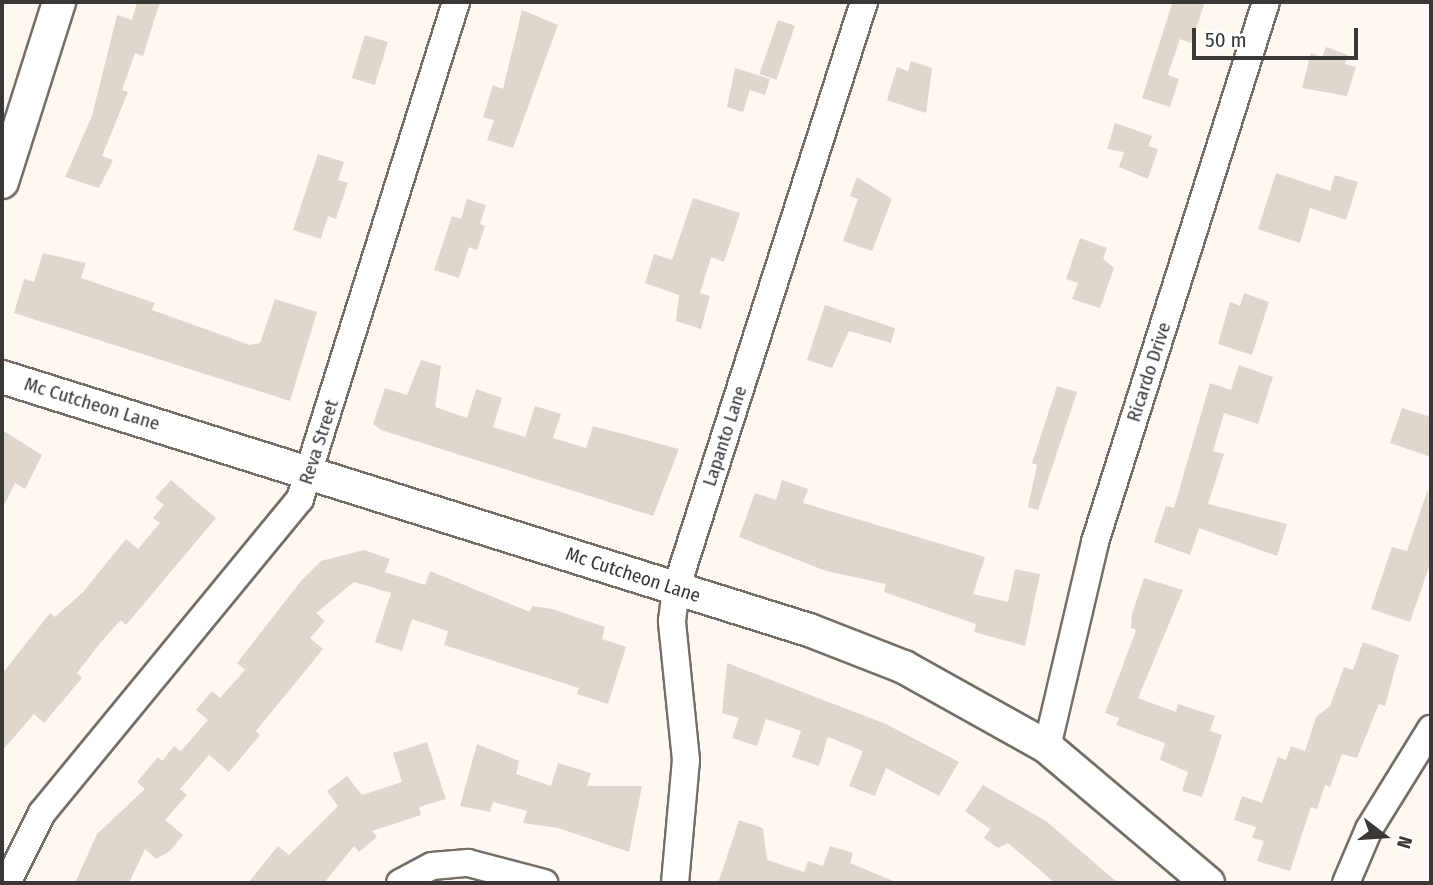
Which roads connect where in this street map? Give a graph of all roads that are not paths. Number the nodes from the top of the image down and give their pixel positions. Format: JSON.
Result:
{"nodes":[{"id":1,"x":59,"y":2,"type":"edge"},
{"id":2,"x":456,"y":2,"type":"edge"},
{"id":3,"x":864,"y":2,"type":"edge"},
{"id":4,"x":1266,"y":2,"type":"edge"},
{"id":5,"x":2,"y":182,"type":"edge"},
{"id":6,"x":2,"y":377,"type":"edge"},
{"id":7,"x":310,"y":471,"type":"junction"},
{"id":8,"x":676,"y":589,"type":"junction"},
{"id":9,"x":1431,"y":729,"type":"edge"},
{"id":10,"x":1047,"y":747,"type":"junction"},
{"id":11,"x":7,"y":883,"type":"edge"},
{"id":12,"x":400,"y":883,"type":"edge"},
{"id":13,"x":544,"y":883,"type":"edge"},
{"id":14,"x":675,"y":883,"type":"edge"},
{"id":15,"x":1208,"y":883,"type":"edge"},
{"id":16,"x":1346,"y":883,"type":"edge"}],
"edges":[{"from":1,"to":5,"type":"street"},
{"from":2,"to":7,"type":"street","name":"Reva Street"},
{"from":3,"to":8,"type":"street","name":"Lapanto Lane"},
{"from":4,"to":10,"type":"street","name":"Ricardo Drive"},
{"from":6,"to":7,"type":"street","name":"Mc Cutcheon Lane"},
{"from":7,"to":8,"type":"street","name":"Mc Cutcheon Lane"},
{"from":7,"to":11,"type":"street","name":"Reva Street"},
{"from":8,"to":10,"type":"street","name":"Mc Cutcheon Lane"},
{"from":8,"to":14,"type":"street","name":"Lapanto Lane"},
{"from":9,"to":16,"type":"street"},
{"from":10,"to":15,"type":"street","name":"Mc Cutcheon Lane"},
{"from":12,"to":13,"type":"street"}]}
